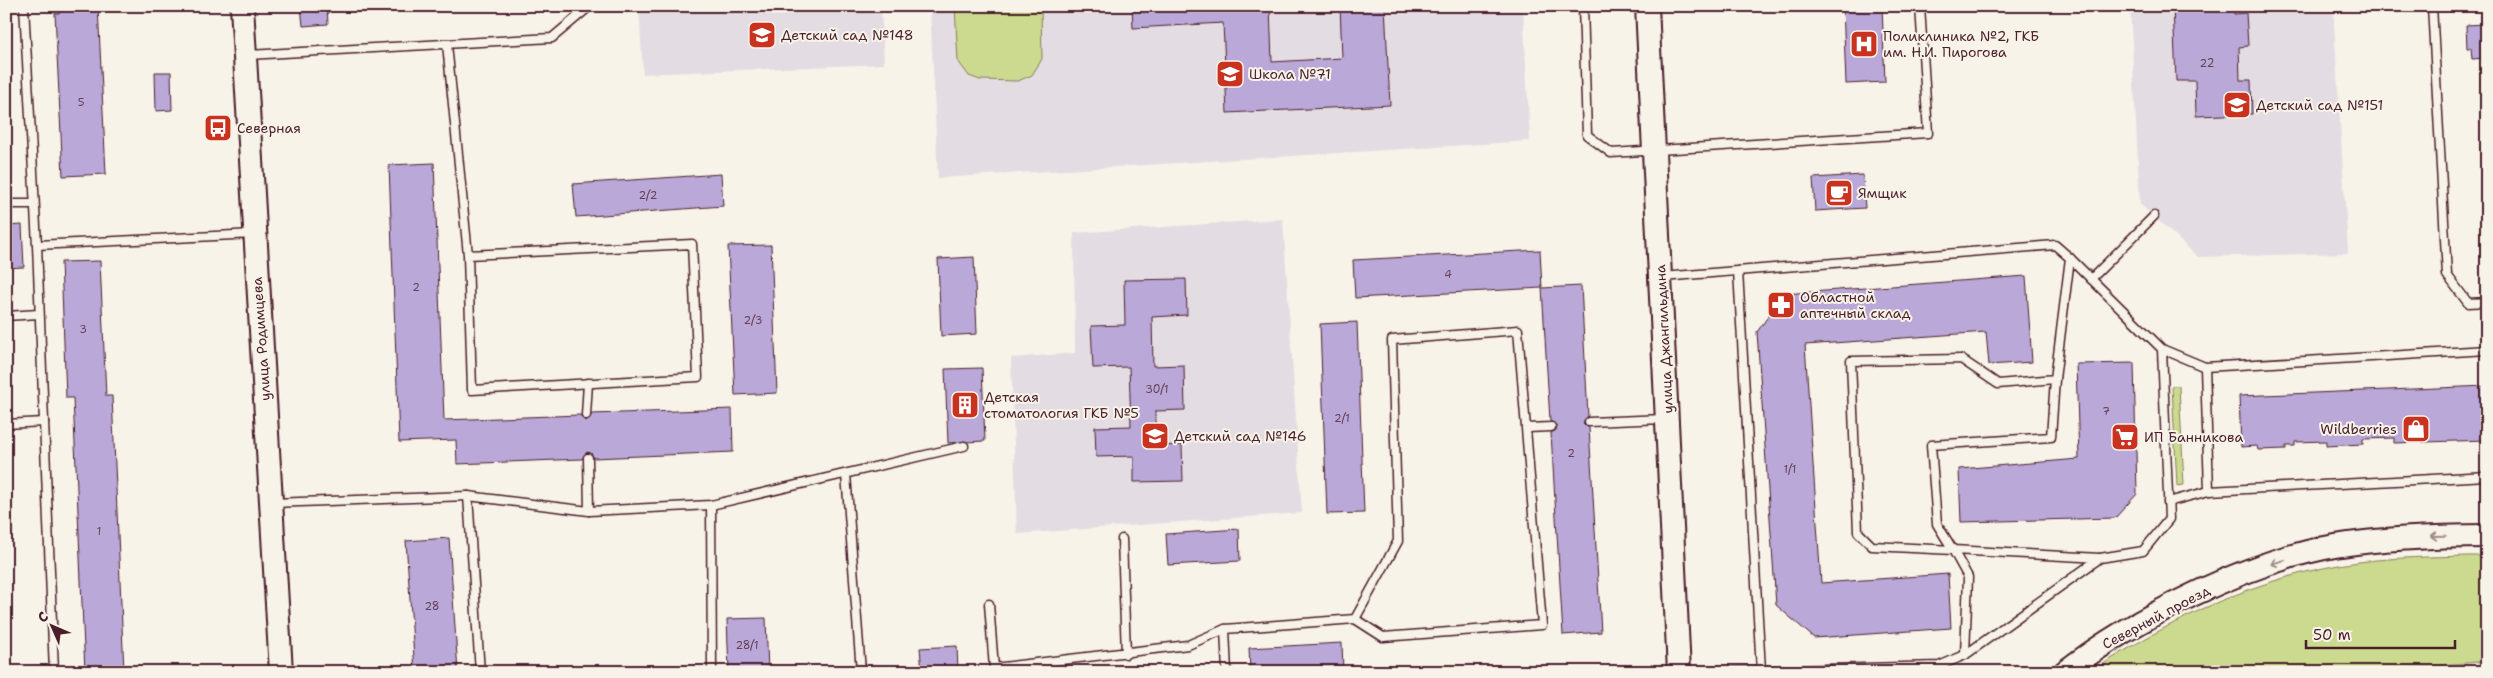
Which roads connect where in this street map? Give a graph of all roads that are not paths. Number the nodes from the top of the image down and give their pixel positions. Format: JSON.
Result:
{"nodes":[{"id":1,"x":24,"y":6,"type":"edge"},
{"id":2,"x":242,"y":6,"type":"edge"},
{"id":3,"x":590,"y":6,"type":"edge"},
{"id":4,"x":1583,"y":6,"type":"edge"},
{"id":5,"x":1648,"y":6,"type":"edge"},
{"id":6,"x":1920,"y":6,"type":"edge"},
{"id":7,"x":2432,"y":6,"type":"edge"},
{"id":8,"x":447,"y":44,"type":"junction"},
{"id":9,"x":244,"y":55,"type":"junction"},
{"id":10,"x":1653,"y":152,"type":"junction"},
{"id":11,"x":6,"y":204,"type":"edge"},
{"id":12,"x":34,"y":204,"type":"junction"},
{"id":13,"x":2154,"y":216,"type":"dead end"},
{"id":14,"x":254,"y":234,"type":"junction"},
{"id":15,"x":37,"y":245,"type":"junction"},
{"id":16,"x":468,"y":254,"type":"junction"},
{"id":17,"x":2070,"y":258,"type":"junction"},
{"id":18,"x":1738,"y":271,"type":"junction"},
{"id":19,"x":1660,"y":277,"type":"junction"},
{"id":20,"x":2091,"y":279,"type":"junction"},
{"id":21,"x":2487,"y":302,"type":"edge"},
{"id":22,"x":39,"y":314,"type":"junction"},
{"id":23,"x":6,"y":316,"type":"edge"},
{"id":24,"x":2162,"y":349,"type":"junction"},
{"id":25,"x":2487,"y":350,"type":"edge"},
{"id":26,"x":2205,"y":367,"type":"junction"},
{"id":27,"x":2055,"y":379,"type":"junction"},
{"id":28,"x":588,"y":383,"type":"junction"},
{"id":29,"x":586,"y":415,"type":"dead end"},
{"id":30,"x":1669,"y":419,"type":"junction"},
{"id":31,"x":44,"y":422,"type":"junction"},
{"id":32,"x":1589,"y":422,"type":"dead end"},
{"id":33,"x":6,"y":424,"type":"edge"},
{"id":34,"x":1551,"y":427,"type":"dead end"},
{"id":35,"x":1527,"y":428,"type":"junction"},
{"id":36,"x":964,"y":446,"type":"dead end"},
{"id":37,"x":588,"y":458,"type":"dead end"},
{"id":38,"x":846,"y":474,"type":"junction"},
{"id":39,"x":2487,"y":476,"type":"edge"},
{"id":40,"x":2209,"y":491,"type":"junction"},
{"id":41,"x":468,"y":496,"type":"junction"},
{"id":42,"x":2168,"y":502,"type":"junction"},
{"id":43,"x":272,"y":503,"type":"junction"},
{"id":44,"x":711,"y":505,"type":"junction"},
{"id":45,"x":589,"y":511,"type":"junction"},
{"id":46,"x":2487,"y":536,"type":"edge"},
{"id":47,"x":1122,"y":539,"type":"dead end"},
{"id":48,"x":1953,"y":550,"type":"junction"},
{"id":49,"x":2100,"y":558,"type":"junction"},
{"id":50,"x":989,"y":604,"type":"dead end"},
{"id":51,"x":1355,"y":619,"type":"junction"},
{"id":52,"x":1225,"y":630,"type":"junction"},
{"id":53,"x":1126,"y":654,"type":"junction"},
{"id":54,"x":1965,"y":655,"type":"junction"},
{"id":55,"x":1761,"y":670,"type":"junction"},
{"id":56,"x":54,"y":672,"type":"edge"},
{"id":57,"x":281,"y":672,"type":"edge"},
{"id":58,"x":480,"y":672,"type":"edge"},
{"id":59,"x":712,"y":672,"type":"edge"},
{"id":60,"x":861,"y":672,"type":"edge"},
{"id":61,"x":1227,"y":672,"type":"edge"},
{"id":62,"x":1679,"y":672,"type":"edge"},
{"id":63,"x":1718,"y":672,"type":"edge"},
{"id":64,"x":2066,"y":672,"type":"edge"}],
"edges":[{"from":1,"to":12,"type":"lane"},
{"from":2,"to":9,"type":"main road","name":"улица Родимцева"},
{"from":3,"to":8,"type":"lane"},
{"from":4,"to":10,"type":"lane"},
{"from":5,"to":10,"type":"main road","name":"улица Джангильдина"},
{"from":6,"to":10,"type":"lane"},
{"from":7,"to":21,"type":"lane"},
{"from":8,"to":9,"type":"lane"},
{"from":8,"to":16,"type":"lane"},
{"from":9,"to":14,"type":"main road","name":"улица Родимцева"},
{"from":10,"to":19,"type":"main road","name":"улица Джангильдина"},
{"from":11,"to":12,"type":"lane"},
{"from":12,"to":15,"type":"lane"},
{"from":13,"to":20,"type":"lane"},
{"from":14,"to":15,"type":"lane"},
{"from":14,"to":43,"type":"main road","name":"улица Родимцева"},
{"from":15,"to":22,"type":"lane"},
{"from":16,"to":28,"type":"lane"},
{"from":16,"to":28,"type":"lane"},
{"from":17,"to":18,"type":"lane"},
{"from":17,"to":20,"type":"lane"},
{"from":17,"to":27,"type":"lane"},
{"from":18,"to":19,"type":"lane"},
{"from":18,"to":55,"type":"lane"},
{"from":19,"to":30,"type":"main road","name":"улица Джангильдина"},
{"from":20,"to":24,"type":"lane"},
{"from":22,"to":23,"type":"lane"},
{"from":22,"to":31,"type":"lane"},
{"from":24,"to":26,"type":"lane"},
{"from":24,"to":42,"type":"lane"},
{"from":25,"to":26,"type":"lane"},
{"from":26,"to":40,"type":"lane"},
{"from":27,"to":48,"type":"lane"},
{"from":27,"to":48,"type":"lane"},
{"from":28,"to":29,"type":"lane"},
{"from":30,"to":32,"type":"lane"},
{"from":30,"to":62,"type":"main road","name":"улица Джангильдина"},
{"from":31,"to":33,"type":"lane"},
{"from":31,"to":56,"type":"lane"},
{"from":34,"to":35,"type":"lane"},
{"from":35,"to":51,"type":"lane"},
{"from":35,"to":51,"type":"lane"},
{"from":36,"to":38,"type":"lane"},
{"from":37,"to":45,"type":"lane"},
{"from":38,"to":44,"type":"lane"},
{"from":38,"to":60,"type":"lane"},
{"from":39,"to":40,"type":"lane"},
{"from":40,"to":42,"type":"lane"},
{"from":41,"to":43,"type":"lane"},
{"from":41,"to":45,"type":"lane"},
{"from":41,"to":58,"type":"lane"},
{"from":42,"to":49,"type":"lane"},
{"from":43,"to":57,"type":"main road","name":"улица Родимцева"},
{"from":44,"to":45,"type":"lane"},
{"from":44,"to":59,"type":"lane"},
{"from":46,"to":64,"type":"main road","name":"Северный проезд","one_way":true},
{"from":47,"to":53,"type":"lane"},
{"from":48,"to":49,"type":"lane"},
{"from":48,"to":54,"type":"lane"},
{"from":49,"to":54,"type":"lane"},
{"from":50,"to":53,"type":"lane"},
{"from":51,"to":52,"type":"lane"},
{"from":52,"to":53,"type":"lane"},
{"from":52,"to":61,"type":"lane"},
{"from":54,"to":55,"type":"lane"},
{"from":55,"to":63,"type":"lane"}]}
